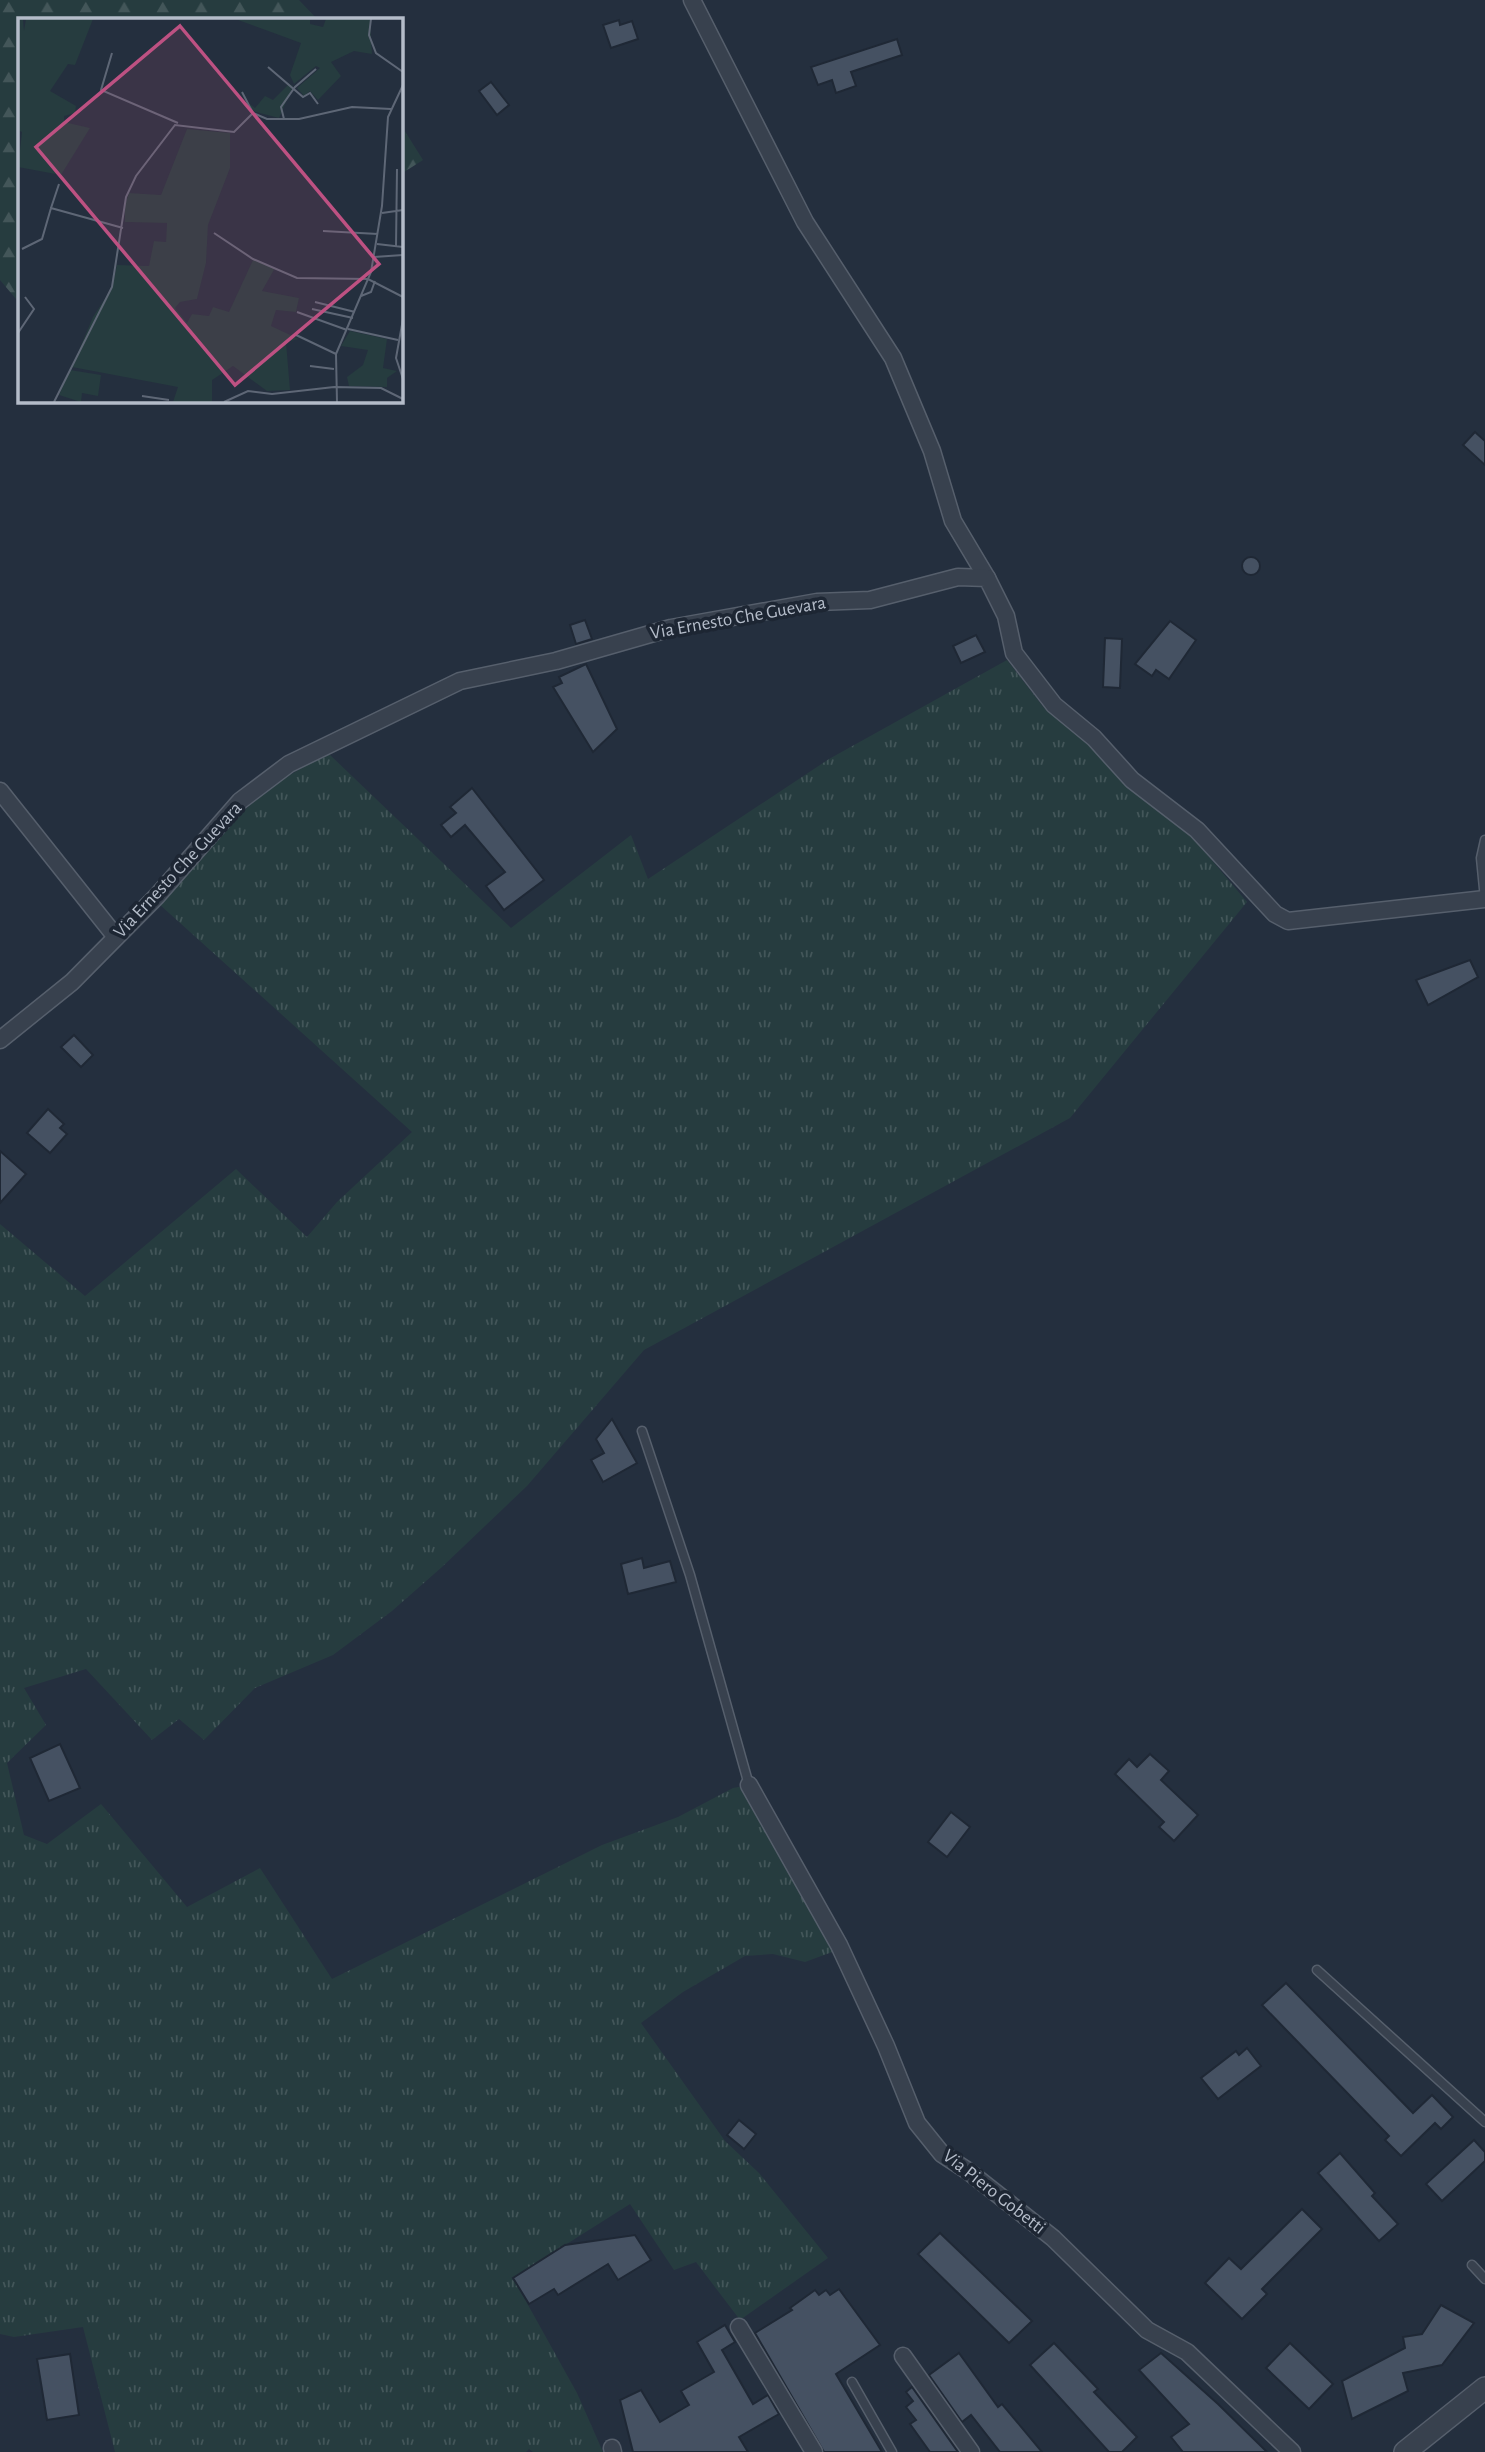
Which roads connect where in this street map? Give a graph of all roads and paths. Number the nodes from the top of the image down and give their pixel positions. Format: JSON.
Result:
{"nodes":[{"id":1,"x":692,"y":0,"type":"edge"},
{"id":2,"x":988,"y":578,"type":"junction"},
{"id":3,"x":0,"y":791,"type":"edge"},
{"id":4,"x":1485,"y":840,"type":"edge"},
{"id":5,"x":1485,"y":899,"type":"edge"},
{"id":6,"x":116,"y":937,"type":"junction"},
{"id":7,"x":0,"y":1040,"type":"edge"},
{"id":8,"x":642,"y":1430,"type":"dead end"},
{"id":9,"x":750,"y":1785,"type":"joint"},
{"id":10,"x":1317,"y":1969,"type":"dead end"},
{"id":11,"x":1485,"y":2122,"type":"edge"},
{"id":12,"x":1472,"y":2265,"type":"dead end"},
{"id":13,"x":1485,"y":2279,"type":"edge"},
{"id":14,"x":739,"y":2327,"type":"dead end"},
{"id":15,"x":904,"y":2356,"type":"dead end"},
{"id":16,"x":852,"y":2382,"type":"dead end"},
{"id":17,"x":1485,"y":2388,"type":"edge"},
{"id":18,"x":814,"y":2452,"type":"edge"},
{"id":19,"x":892,"y":2452,"type":"edge"},
{"id":20,"x":971,"y":2452,"type":"edge"},
{"id":21,"x":1292,"y":2452,"type":"edge"},
{"id":22,"x":1405,"y":2452,"type":"edge"}],
"edges":[{"from":1,"to":2,"type":"street"},
{"from":2,"to":5,"type":"street"},
{"from":2,"to":6,"type":"street","name":"Via Ernesto Che Guevara"},
{"from":3,"to":6,"type":"street"},
{"from":4,"to":5,"type":"lane"},
{"from":6,"to":7,"type":"street","name":"Via Ernesto Che Guevara"},
{"from":8,"to":9,"type":"lane"},
{"from":9,"to":21,"type":"street","name":"Via Piero Gobetti"},
{"from":10,"to":11,"type":"lane"},
{"from":12,"to":13,"type":"lane"},
{"from":14,"to":18,"type":"street"},
{"from":15,"to":20,"type":"street"},
{"from":16,"to":19,"type":"lane"},
{"from":17,"to":22,"type":"street"}]}
